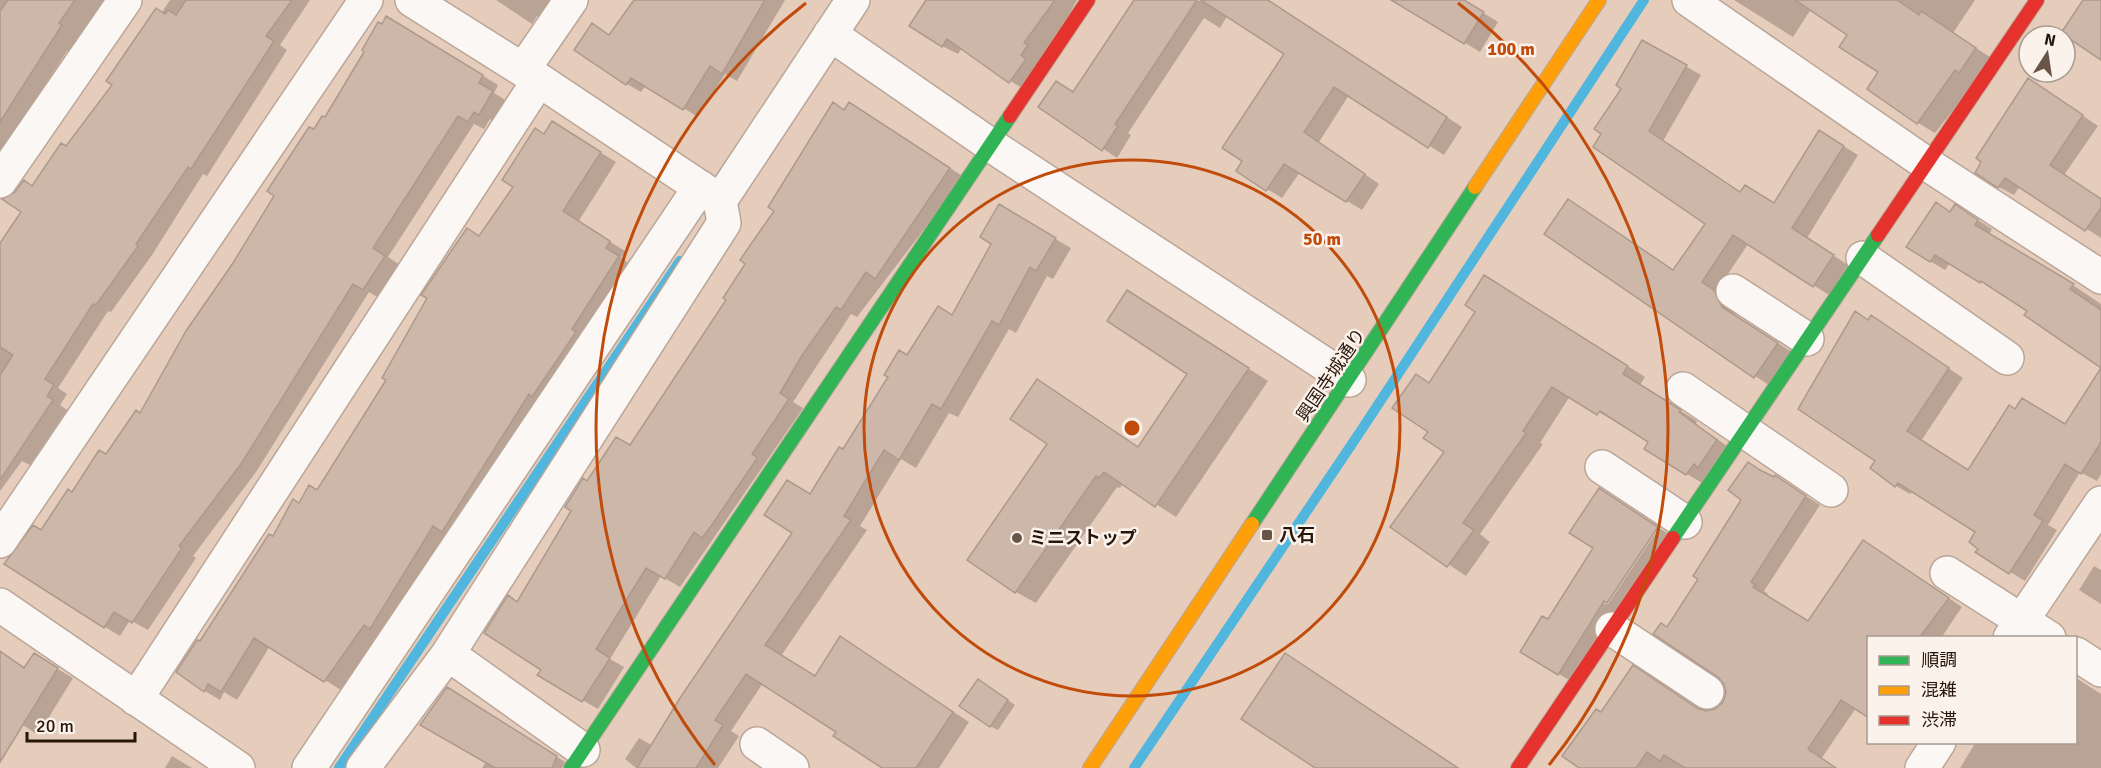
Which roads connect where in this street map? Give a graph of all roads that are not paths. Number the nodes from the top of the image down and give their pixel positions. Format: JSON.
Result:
{"nodes":[{"id":1,"x":125,"y":0,"type":"edge"},
{"id":2,"x":366,"y":0,"type":"edge"},
{"id":3,"x":412,"y":0,"type":"edge"},
{"id":4,"x":571,"y":0,"type":"edge"},
{"id":5,"x":853,"y":0,"type":"edge"},
{"id":6,"x":1088,"y":0,"type":"edge"},
{"id":7,"x":1599,"y":0,"type":"edge"},
{"id":8,"x":1689,"y":0,"type":"edge"},
{"id":9,"x":2037,"y":0,"type":"edge"},
{"id":10,"x":830,"y":34,"type":"junction"},
{"id":11,"x":531,"y":75,"type":"junction"},
{"id":12,"x":992,"y":146,"type":"junction"},
{"id":13,"x":1927,"y":164,"type":"junction"},
{"id":14,"x":0,"y":182,"type":"edge"},
{"id":15,"x":710,"y":194,"type":"junction"},
{"id":16,"x":1863,"y":258,"type":"junction"},
{"id":17,"x":2101,"y":277,"type":"edge"},
{"id":18,"x":1733,"y":291,"type":"dead end"},
{"id":19,"x":1807,"y":339,"type":"junction"},
{"id":20,"x":2007,"y":358,"type":"dead end"},
{"id":21,"x":1349,"y":380,"type":"junction"},
{"id":22,"x":1683,"y":389,"type":"dead end"},
{"id":23,"x":1746,"y":432,"type":"junction"},
{"id":24,"x":1602,"y":466,"type":"dead end"},
{"id":25,"x":1831,"y":490,"type":"dead end"},
{"id":26,"x":2101,"y":503,"type":"edge"},
{"id":27,"x":1684,"y":522,"type":"junction"},
{"id":28,"x":0,"y":541,"type":"edge"},
{"id":29,"x":1947,"y":573,"type":"dead end"},
{"id":30,"x":0,"y":605,"type":"edge"},
{"id":31,"x":1612,"y":629,"type":"junction"},
{"id":32,"x":2016,"y":629,"type":"edge"},
{"id":33,"x":2042,"y":636,"type":"edge"},
{"id":34,"x":448,"y":654,"type":"junction"},
{"id":35,"x":2077,"y":655,"type":"edge"},
{"id":36,"x":2101,"y":670,"type":"edge"},
{"id":37,"x":1707,"y":692,"type":"dead end"},
{"id":38,"x":136,"y":699,"type":"junction"},
{"id":39,"x":757,"y":744,"type":"dead end"},
{"id":40,"x":1938,"y":744,"type":"edge"},
{"id":41,"x":577,"y":759,"type":"edge"},
{"id":42,"x":238,"y":768,"type":"edge"},
{"id":43,"x":309,"y":768,"type":"edge"},
{"id":44,"x":363,"y":768,"type":"edge"},
{"id":45,"x":792,"y":768,"type":"edge"},
{"id":46,"x":1090,"y":768,"type":"edge"},
{"id":47,"x":1518,"y":768,"type":"edge"},
{"id":48,"x":1922,"y":768,"type":"edge"}],
"edges":[{"from":1,"to":14,"type":"street"},
{"from":2,"to":28,"type":"street"},
{"from":3,"to":11,"type":"street"},
{"from":4,"to":11,"type":"street"},
{"from":5,"to":10,"type":"street"},
{"from":6,"to":12,"type":"street"},
{"from":7,"to":21,"type":"street","name":"興国寺城通り"},
{"from":8,"to":13,"type":"street"},
{"from":9,"to":13,"type":"street"},
{"from":10,"to":12,"type":"street"},
{"from":10,"to":15,"type":"street"},
{"from":11,"to":15,"type":"street"},
{"from":11,"to":38,"type":"street"},
{"from":12,"to":21,"type":"street"},
{"from":12,"to":41,"type":"street"},
{"from":13,"to":16,"type":"street"},
{"from":13,"to":17,"type":"street"},
{"from":15,"to":34,"type":"street"},
{"from":15,"to":43,"type":"street"},
{"from":16,"to":19,"type":"street"},
{"from":16,"to":20,"type":"street"},
{"from":18,"to":19,"type":"street"},
{"from":19,"to":23,"type":"street"},
{"from":21,"to":46,"type":"street","name":"興国寺城通り"},
{"from":22,"to":23,"type":"street"},
{"from":23,"to":25,"type":"street"},
{"from":23,"to":27,"type":"street"},
{"from":24,"to":27,"type":"street"},
{"from":26,"to":32,"type":"street"},
{"from":27,"to":31,"type":"street"},
{"from":29,"to":32,"type":"street"},
{"from":30,"to":38,"type":"street"},
{"from":31,"to":37,"type":"street"},
{"from":31,"to":47,"type":"street"},
{"from":32,"to":33,"type":"street"},
{"from":34,"to":41,"type":"street"},
{"from":34,"to":44,"type":"street"},
{"from":35,"to":36,"type":"street"},
{"from":38,"to":42,"type":"street"},
{"from":39,"to":45,"type":"street"},
{"from":40,"to":48,"type":"street"}]}
